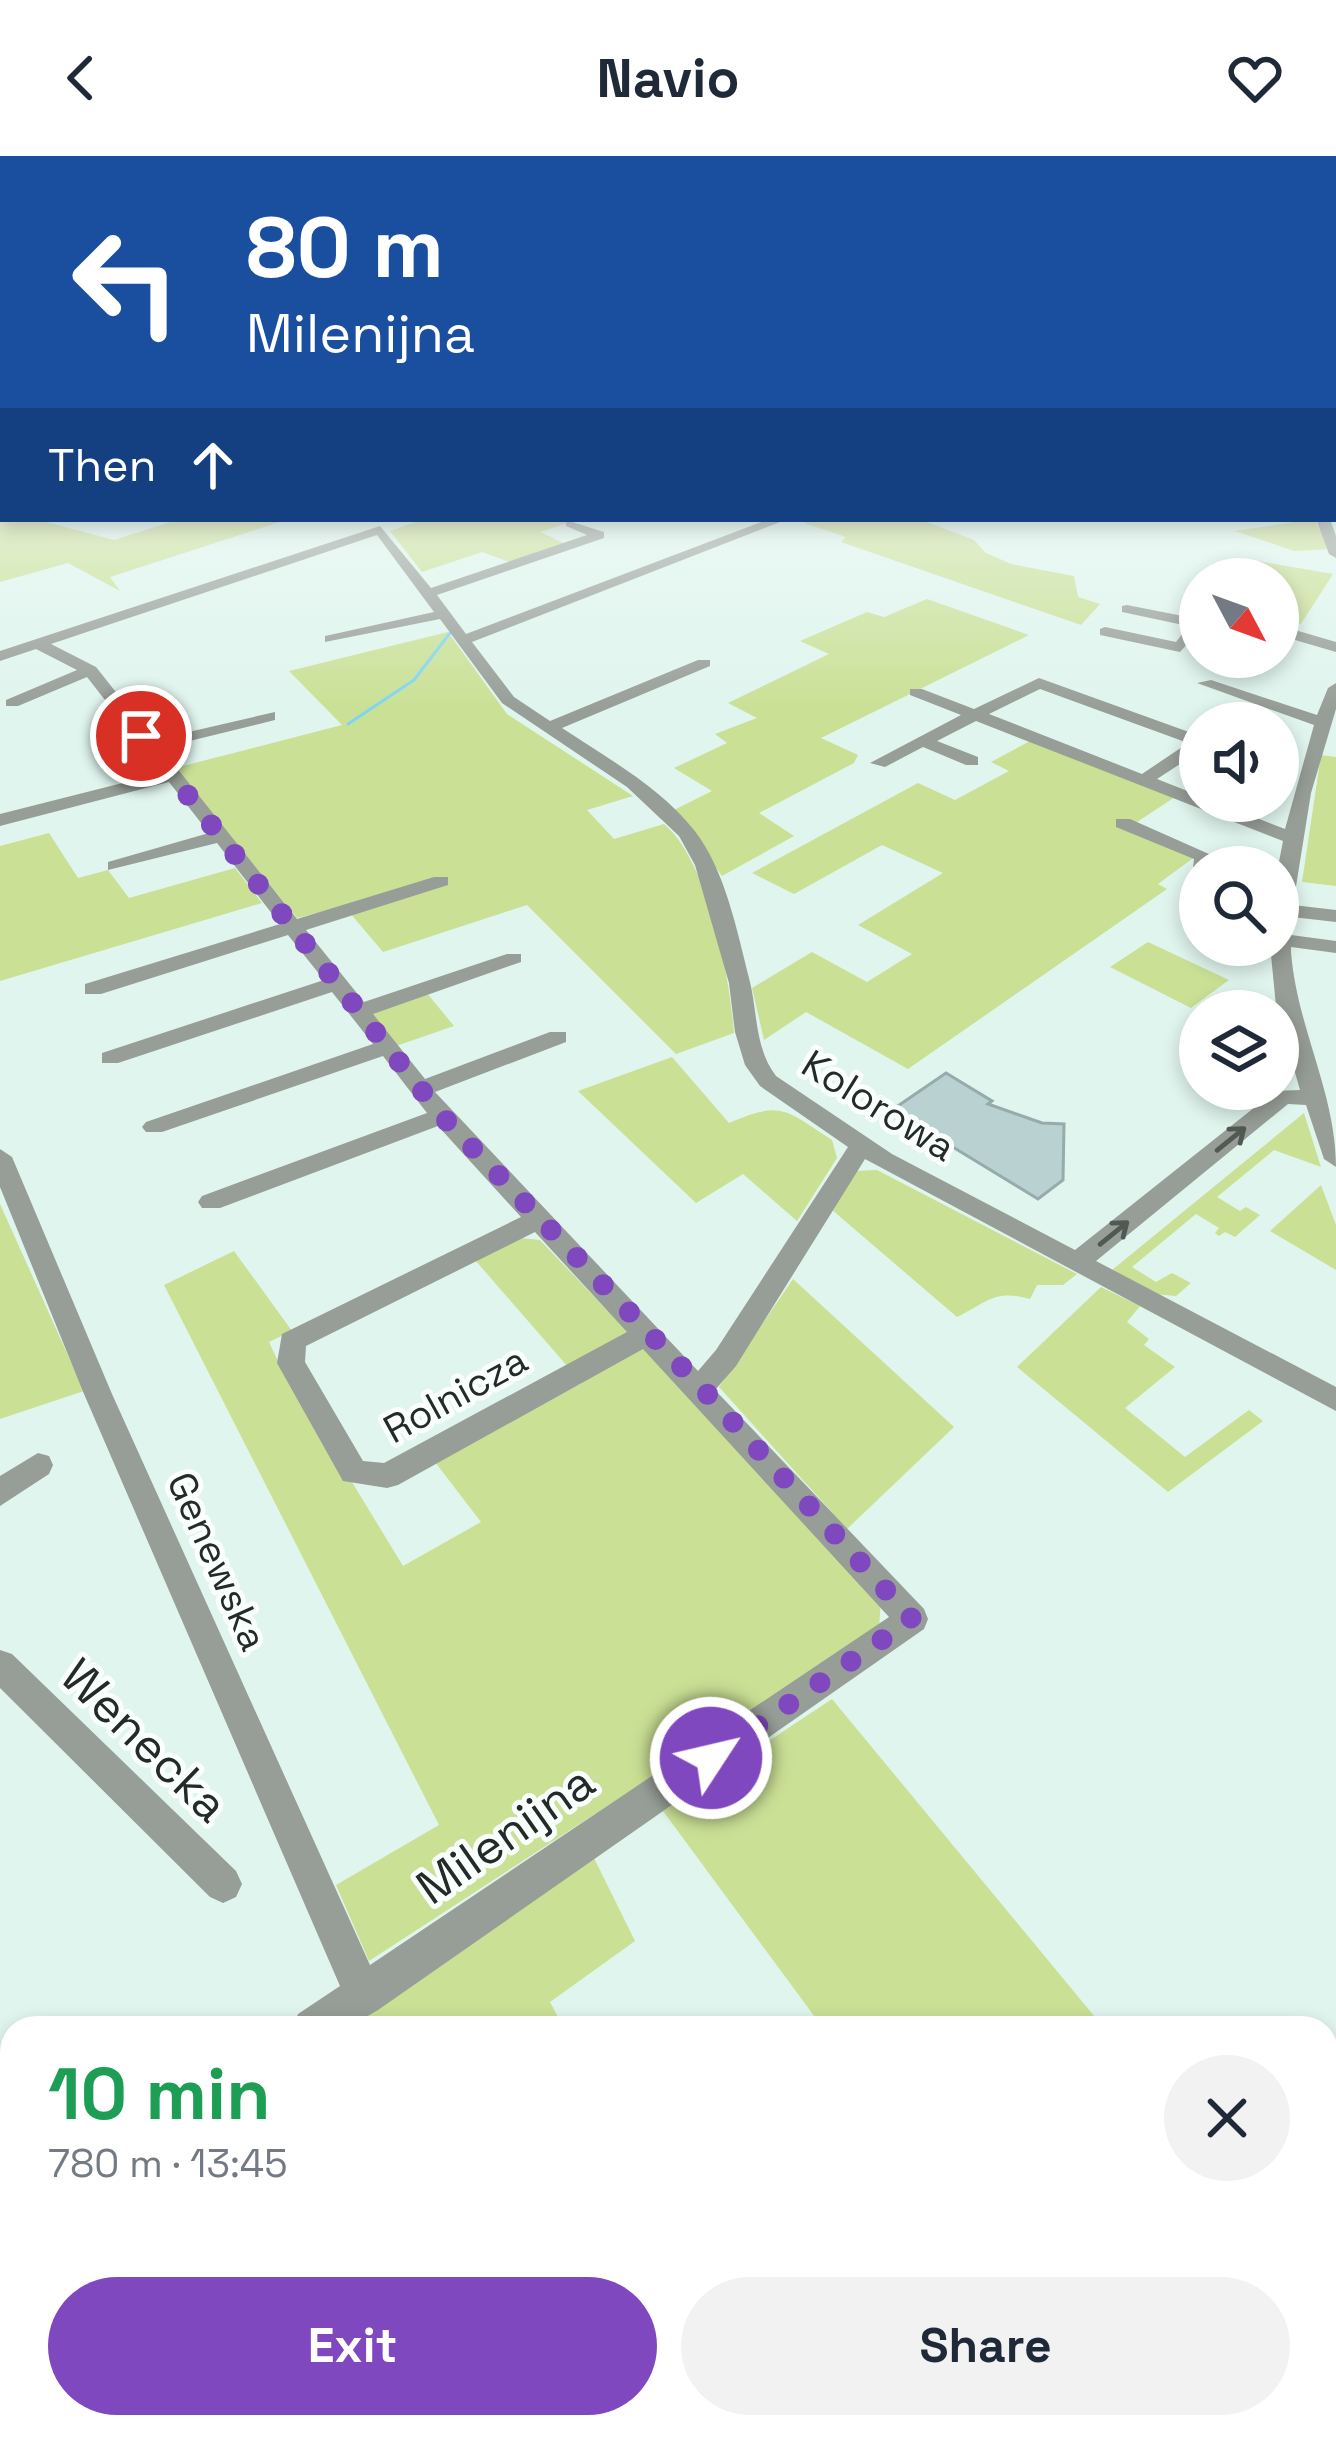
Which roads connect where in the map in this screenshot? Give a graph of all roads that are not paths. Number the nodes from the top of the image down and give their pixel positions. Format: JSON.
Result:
{"nodes":[{"id":1,"x":773,"y":522,"type":"edge"},
{"id":2,"x":571,"y":523,"type":"dead end"},
{"id":3,"x":430,"y":593,"type":"junction"},
{"id":4,"x":1127,"y":609,"type":"dead end"},
{"id":5,"x":444,"y":614,"type":"junction"},
{"id":6,"x":1179,"y":618,"type":"edge"},
{"id":7,"x":1105,"y":632,"type":"dead end"},
{"id":8,"x":1299,"y":636,"type":"edge"},
{"id":9,"x":330,"y":639,"type":"dead end"},
{"id":10,"x":463,"y":640,"type":"junction"},
{"id":11,"x":35,"y":644,"type":"junction"},
{"id":12,"x":1179,"y":647,"type":"edge"},
{"id":13,"x":1336,"y":647,"type":"edge"},
{"id":14,"x":0,"y":656,"type":"edge"},
{"id":15,"x":704,"y":663,"type":"dead end"},
{"id":16,"x":90,"y":670,"type":"junction"},
{"id":17,"x":1205,"y":683,"type":"dead end"},
{"id":18,"x":1336,"y":688,"type":"edge"},
{"id":19,"x":916,"y":692,"type":"dead end"},
{"id":20,"x":12,"y":703,"type":"dead end"},
{"id":21,"x":1328,"y":714,"type":"edge"},
{"id":22,"x":975,"y":715,"type":"junction"},
{"id":23,"x":268,"y":716,"type":"dead end"},
{"id":24,"x":548,"y":728,"type":"junction"},
{"id":25,"x":1179,"y":735,"type":"edge"},
{"id":26,"x":925,"y":742,"type":"junction"},
{"id":27,"x":149,"y":746,"type":"junction"},
{"id":28,"x":1179,"y":757,"type":"edge"},
{"id":29,"x":972,"y":761,"type":"dead end"},
{"id":30,"x":879,"y":763,"type":"dead end"},
{"id":31,"x":172,"y":776,"type":"junction"},
{"id":32,"x":1143,"y":781,"type":"junction"},
{"id":33,"x":1153,"y":815,"type":"junction"},
{"id":34,"x":0,"y":820,"type":"edge"},
{"id":35,"x":221,"y":836,"type":"junction"},
{"id":36,"x":1295,"y":839,"type":"junction"},
{"id":37,"x":1193,"y":846,"type":"edge"},
{"id":38,"x":1294,"y":846,"type":"edge"},
{"id":39,"x":115,"y":866,"type":"dead end"},
{"id":40,"x":441,"y":881,"type":"dead end"},
{"id":41,"x":1299,"y":912,"type":"edge"},
{"id":42,"x":1336,"y":916,"type":"edge"},
{"id":43,"x":292,"y":927,"type":"junction"},
{"id":44,"x":1299,"y":942,"type":"edge"},
{"id":45,"x":1336,"y":947,"type":"edge"},
{"id":46,"x":514,"y":958,"type":"dead end"},
{"id":47,"x":1283,"y":966,"type":"edge"},
{"id":48,"x":337,"y":983,"type":"junction"},
{"id":49,"x":93,"y":989,"type":"dead end"},
{"id":50,"x":359,"y":1011,"type":"junction"},
{"id":51,"x":558,"y":1037,"type":"dead end"},
{"id":52,"x":387,"y":1046,"type":"junction"},
{"id":53,"x":110,"y":1058,"type":"dead end"},
{"id":54,"x":1336,"y":1078,"type":"edge"},
{"id":55,"x":1313,"y":1087,"type":"junction"},
{"id":56,"x":420,"y":1089,"type":"junction"},
{"id":57,"x":442,"y":1116,"type":"junction"},
{"id":58,"x":154,"y":1127,"type":"dead end"},
{"id":59,"x":863,"y":1148,"type":"junction"},
{"id":60,"x":0,"y":1156,"type":"edge"},
{"id":61,"x":1336,"y":1160,"type":"edge"},
{"id":62,"x":211,"y":1202,"type":"dead end"},
{"id":63,"x":538,"y":1219,"type":"junction"},
{"id":64,"x":1076,"y":1263,"type":"junction"},
{"id":65,"x":647,"y":1334,"type":"junction"},
{"id":66,"x":701,"y":1387,"type":"junction"},
{"id":67,"x":1336,"y":1400,"type":"edge"},
{"id":68,"x":38,"y":1465,"type":"dead end"},
{"id":69,"x":0,"y":1492,"type":"edge"},
{"id":70,"x":0,"y":1665,"type":"edge"},
{"id":71,"x":223,"y":1884,"type":"dead end"},
{"id":72,"x":364,"y":1996,"type":"junction"},
{"id":73,"x":332,"y":2016,"type":"edge"}],
"edges":[{"from":1,"to":10,"type":"street"},
{"from":2,"to":3,"type":"street"},
{"from":3,"to":5,"type":"street","name":"Kolorowa"},
{"from":3,"to":11,"type":"street","name":"Kolorowa"},
{"from":4,"to":6,"type":"street"},
{"from":5,"to":9,"type":"street"},
{"from":5,"to":10,"type":"street","name":"Kolorowa"},
{"from":7,"to":12,"type":"street"},
{"from":8,"to":13,"type":"street"},
{"from":10,"to":24,"type":"street","name":"Kolorowa"},
{"from":11,"to":14,"type":"street"},
{"from":11,"to":16,"type":"street"},
{"from":15,"to":24,"type":"street"},
{"from":16,"to":20,"type":"street"},
{"from":16,"to":27,"type":"street"},
{"from":17,"to":21,"type":"street"},
{"from":18,"to":21,"type":"street"},
{"from":19,"to":22,"type":"street"},
{"from":21,"to":36,"type":"street"},
{"from":22,"to":25,"type":"street"},
{"from":22,"to":26,"type":"street"},
{"from":22,"to":32,"type":"street"},
{"from":23,"to":27,"type":"street"},
{"from":24,"to":59,"type":"street","name":"Kolorowa"},
{"from":26,"to":29,"type":"street"},
{"from":26,"to":30,"type":"street"},
{"from":27,"to":31,"type":"street"},
{"from":28,"to":32,"type":"street"},
{"from":31,"to":34,"type":"street"},
{"from":31,"to":35,"type":"street"},
{"from":32,"to":33,"type":"street"},
{"from":33,"to":36,"type":"street"},
{"from":33,"to":37,"type":"street"},
{"from":35,"to":39,"type":"street"},
{"from":35,"to":43,"type":"street"},
{"from":36,"to":38,"type":"street"},
{"from":40,"to":43,"type":"street"},
{"from":41,"to":42,"type":"street"},
{"from":43,"to":48,"type":"street"},
{"from":43,"to":49,"type":"street"},
{"from":44,"to":45,"type":"street"},
{"from":46,"to":50,"type":"street"},
{"from":47,"to":55,"type":"street"},
{"from":48,"to":50,"type":"street"},
{"from":48,"to":53,"type":"street"},
{"from":50,"to":52,"type":"street"},
{"from":51,"to":56,"type":"street"},
{"from":52,"to":56,"type":"street"},
{"from":52,"to":58,"type":"street"},
{"from":54,"to":55,"type":"street"},
{"from":55,"to":61,"type":"street"},
{"from":64,"to":55,"type":"street","one_way":true},
{"from":56,"to":57,"type":"street"},
{"from":57,"to":62,"type":"street"},
{"from":57,"to":63,"type":"street"},
{"from":59,"to":64,"type":"street","name":"Kolorowa"},
{"from":59,"to":66,"type":"street"},
{"from":60,"to":72,"type":"street","name":"Genewska"},
{"from":63,"to":65,"type":"street"},
{"from":63,"to":65,"type":"street","name":"Rolnicza"},
{"from":64,"to":67,"type":"street","name":"Kolorowa"},
{"from":65,"to":66,"type":"street"},
{"from":66,"to":72,"type":"street","name":"Milenijna"},
{"from":68,"to":69,"type":"street"},
{"from":70,"to":71,"type":"street","name":"Wenecka"},
{"from":72,"to":73,"type":"street","name":"Milenijna"}]}
